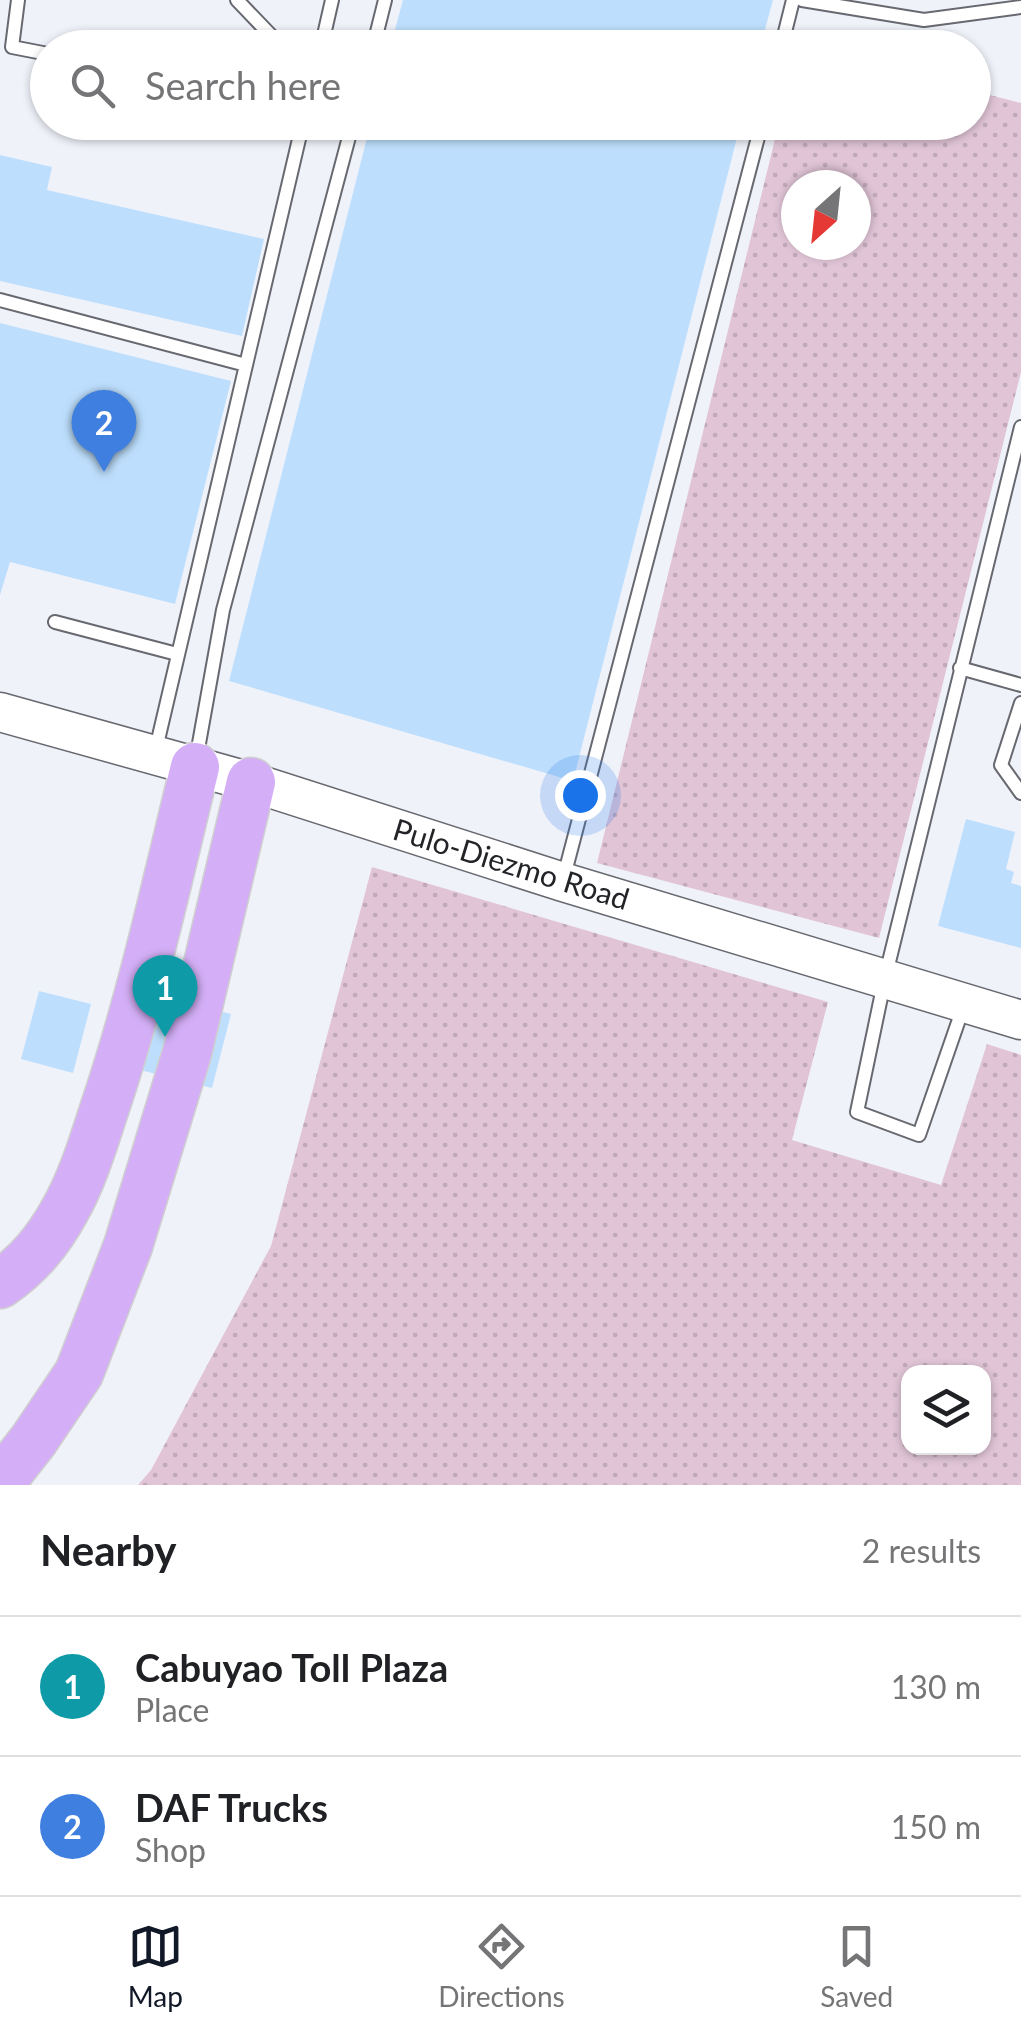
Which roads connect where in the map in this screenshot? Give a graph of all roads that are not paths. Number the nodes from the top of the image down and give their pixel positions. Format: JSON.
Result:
{"nodes":[{"id":1,"x":18,"y":0,"type":"edge"},
{"id":2,"x":237,"y":0,"type":"edge"},
{"id":3,"x":332,"y":0,"type":"edge"},
{"id":4,"x":385,"y":0,"type":"edge"},
{"id":5,"x":793,"y":0,"type":"edge"},
{"id":6,"x":802,"y":0,"type":"edge"},
{"id":7,"x":1021,"y":7,"type":"edge"},
{"id":8,"x":266,"y":30,"type":"edge"},
{"id":9,"x":325,"y":30,"type":"edge"},
{"id":10,"x":378,"y":30,"type":"edge"},
{"id":11,"x":786,"y":30,"type":"edge"},
{"id":12,"x":30,"y":50,"type":"edge"},
{"id":13,"x":300,"y":140,"type":"edge"},
{"id":14,"x":348,"y":140,"type":"edge"},
{"id":15,"x":757,"y":140,"type":"edge"},
{"id":16,"x":0,"y":300,"type":"edge"},
{"id":17,"x":246,"y":365,"type":"junction"},
{"id":18,"x":1020,"y":432,"type":"edge"},
{"id":19,"x":55,"y":622,"type":"dead end"},
{"id":20,"x":178,"y":654,"type":"junction"},
{"id":21,"x":960,"y":668,"type":"junction"},
{"id":22,"x":1021,"y":684,"type":"edge"},
{"id":23,"x":1021,"y":704,"type":"edge"},
{"id":24,"x":0,"y":712,"type":"edge"},
{"id":25,"x":175,"y":762,"type":"junction"},
{"id":26,"x":251,"y":782,"type":"junction"},
{"id":27,"x":1021,"y":793,"type":"edge"},
{"id":28,"x":563,"y":882,"type":"junction"},
{"id":29,"x":885,"y":978,"type":"junction"},
{"id":30,"x":964,"y":1003,"type":"junction"},
{"id":31,"x":1021,"y":1020,"type":"edge"},
{"id":32,"x":0,"y":1284,"type":"edge"},
{"id":33,"x":0,"y":1483,"type":"edge"}],
"edges":[{"from":1,"to":12,"type":"lane"},
{"from":2,"to":8,"type":"lane"},
{"from":3,"to":9,"type":"lane"},
{"from":4,"to":10,"type":"lane"},
{"from":5,"to":11,"type":"lane"},
{"from":6,"to":7,"type":"lane"},
{"from":13,"to":17,"type":"lane"},
{"from":14,"to":25,"type":"lane"},
{"from":15,"to":28,"type":"lane"},
{"from":16,"to":17,"type":"lane"},
{"from":17,"to":20,"type":"lane"},
{"from":18,"to":21,"type":"lane"},
{"from":19,"to":20,"type":"lane"},
{"from":20,"to":25,"type":"lane"},
{"from":21,"to":22,"type":"lane"},
{"from":21,"to":29,"type":"lane"},
{"from":23,"to":27,"type":"lane"},
{"from":24,"to":25,"type":"street","name":"Pulo-Diezmo Road"},
{"from":25,"to":26,"type":"street","name":"Pulo-Diezmo Road"},
{"from":25,"to":32,"type":"highway"},
{"from":26,"to":28,"type":"street","name":"Pulo-Diezmo Road"},
{"from":26,"to":33,"type":"highway"},
{"from":28,"to":29,"type":"street","name":"Pulo-Diezmo Road"},
{"from":29,"to":30,"type":"street","name":"Pulo-Diezmo Road"},
{"from":29,"to":30,"type":"lane"},
{"from":30,"to":31,"type":"street","name":"Pulo-Diezmo Road"}]}
